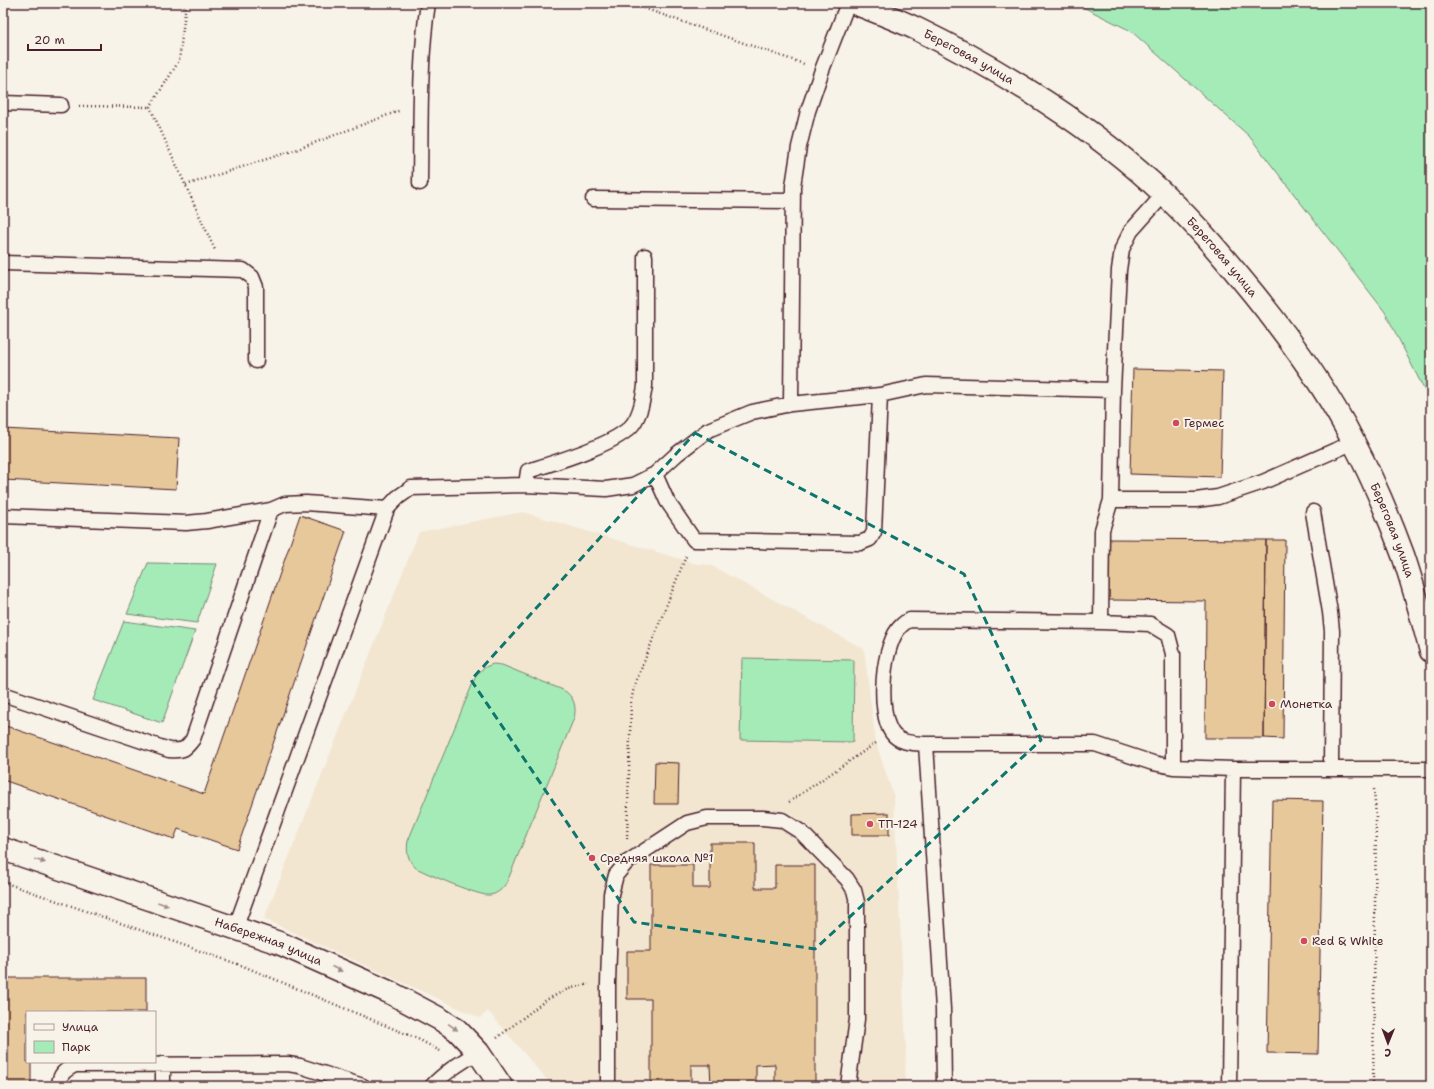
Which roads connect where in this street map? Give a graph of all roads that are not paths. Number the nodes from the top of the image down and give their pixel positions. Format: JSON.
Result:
{"nodes":[{"id":1,"x":428,"y":3,"type":"edge"},
{"id":2,"x":848,"y":3,"type":"edge"},
{"id":3,"x":854,"y":3,"type":"edge"},
{"id":4,"x":3,"y":103,"type":"edge"},
{"id":5,"x":61,"y":105,"type":"road end"},
{"id":6,"x":420,"y":183,"type":"dead end"},
{"id":7,"x":1164,"y":194,"type":"junction"},
{"id":8,"x":593,"y":200,"type":"dead end"},
{"id":9,"x":793,"y":201,"type":"junction"},
{"id":10,"x":645,"y":256,"type":"dead end"},
{"id":11,"x":3,"y":263,"type":"edge"},
{"id":12,"x":256,"y":361,"type":"dead end"},
{"id":13,"x":1113,"y":390,"type":"junction"},
{"id":14,"x":880,"y":395,"type":"junction"},
{"id":15,"x":791,"y":404,"type":"junction"},
{"id":16,"x":1354,"y":442,"type":"junction"},
{"id":17,"x":655,"y":474,"type":"junction"},
{"id":18,"x":526,"y":485,"type":"junction"},
{"id":19,"x":1111,"y":500,"type":"junction"},
{"id":20,"x":386,"y":509,"type":"junction"},
{"id":21,"x":271,"y":510,"type":"junction"},
{"id":22,"x":1313,"y":512,"type":"dead end"},
{"id":23,"x":3,"y":516,"type":"edge"},
{"id":24,"x":1102,"y":622,"type":"junction"},
{"id":25,"x":1431,"y":651,"type":"edge"},
{"id":26,"x":3,"y":694,"type":"edge"},
{"id":27,"x":926,"y":744,"type":"junction"},
{"id":28,"x":1174,"y":767,"type":"junction"},
{"id":29,"x":1331,"y":768,"type":"junction"},
{"id":30,"x":1233,"y":769,"type":"junction"},
{"id":31,"x":1431,"y":769,"type":"edge"},
{"id":32,"x":3,"y":849,"type":"edge"},
{"id":33,"x":235,"y":928,"type":"junction"},
{"id":34,"x":469,"y":1057,"type":"junction"},
{"id":35,"x":163,"y":1064,"type":"junction"},
{"id":36,"x":59,"y":1086,"type":"edge"},
{"id":37,"x":163,"y":1086,"type":"edge"},
{"id":38,"x":363,"y":1086,"type":"edge"},
{"id":39,"x":432,"y":1086,"type":"edge"},
{"id":40,"x":501,"y":1086,"type":"edge"},
{"id":41,"x":610,"y":1086,"type":"edge"},
{"id":42,"x":848,"y":1086,"type":"edge"},
{"id":43,"x":944,"y":1086,"type":"edge"},
{"id":44,"x":1229,"y":1086,"type":"edge"}],
"edges":[{"from":1,"to":6,"type":"lane"},
{"from":2,"to":9,"type":"lane"},
{"from":3,"to":7,"type":"main road","name":"Береговая улица"},
{"from":4,"to":5,"type":"lane"},
{"from":7,"to":13,"type":"lane"},
{"from":7,"to":16,"type":"main road","name":"Береговая улица"},
{"from":8,"to":9,"type":"lane"},
{"from":9,"to":15,"type":"lane"},
{"from":10,"to":18,"type":"lane"},
{"from":11,"to":12,"type":"lane"},
{"from":13,"to":14,"type":"lane"},
{"from":13,"to":19,"type":"lane"},
{"from":14,"to":15,"type":"lane"},
{"from":14,"to":17,"type":"lane"},
{"from":15,"to":17,"type":"lane"},
{"from":16,"to":19,"type":"lane"},
{"from":16,"to":25,"type":"main road","name":"Береговая улица"},
{"from":17,"to":18,"type":"lane"},
{"from":18,"to":20,"type":"lane"},
{"from":19,"to":24,"type":"lane"},
{"from":20,"to":21,"type":"lane"},
{"from":20,"to":33,"type":"lane"},
{"from":21,"to":23,"type":"lane"},
{"from":21,"to":26,"type":"lane"},
{"from":22,"to":29,"type":"lane"},
{"from":24,"to":27,"type":"lane"},
{"from":24,"to":28,"type":"lane"},
{"from":27,"to":28,"type":"lane"},
{"from":27,"to":43,"type":"lane"},
{"from":28,"to":30,"type":"lane"},
{"from":29,"to":30,"type":"lane"},
{"from":29,"to":31,"type":"lane"},
{"from":30,"to":44,"type":"lane"},
{"from":32,"to":33,"type":"main road","name":"Набережная улица","one_way":true},
{"from":33,"to":34,"type":"main road","name":"Набережная улица","one_way":true},
{"from":34,"to":39,"type":"lane"},
{"from":34,"to":40,"type":"main road","name":"Набережная улица"},
{"from":35,"to":36,"type":"lane"},
{"from":35,"to":37,"type":"lane"},
{"from":35,"to":38,"type":"lane"},
{"from":41,"to":42,"type":"lane"}]}
